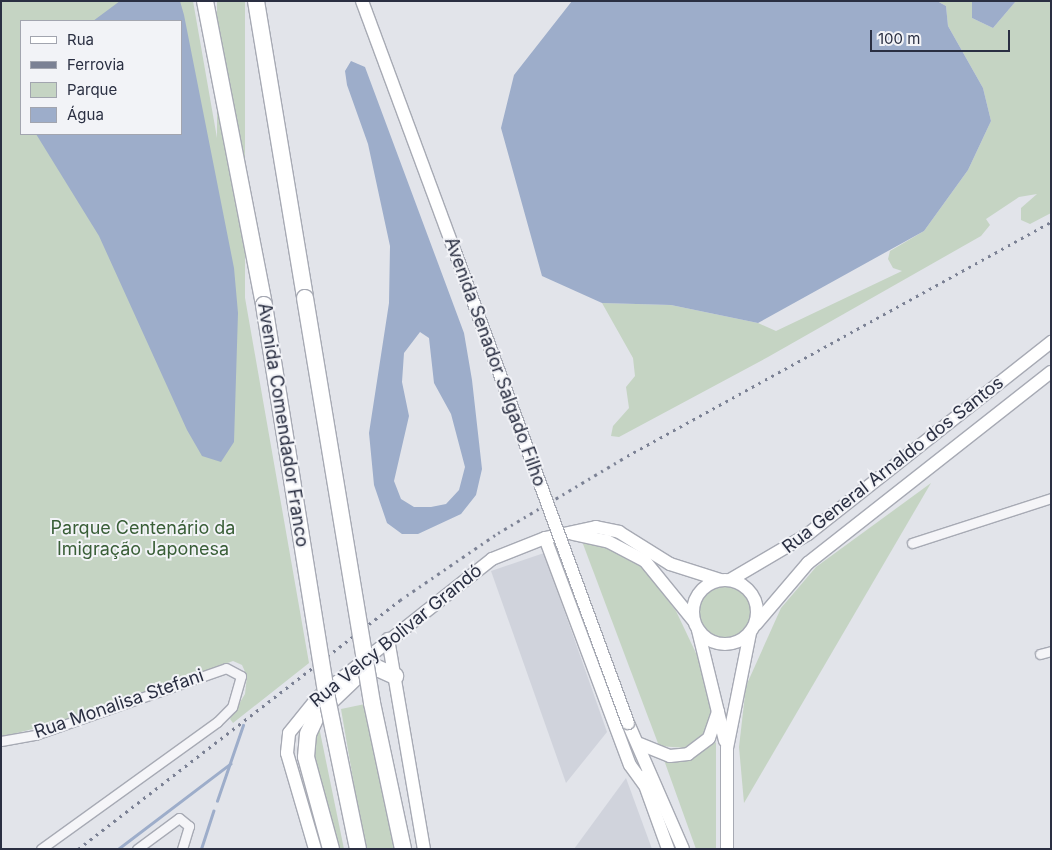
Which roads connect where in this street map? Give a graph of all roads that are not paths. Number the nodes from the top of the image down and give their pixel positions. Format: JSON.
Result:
{"nodes":[{"id":1,"x":205,"y":1,"type":"edge"},
{"id":2,"x":256,"y":1,"type":"edge"},
{"id":3,"x":362,"y":1,"type":"edge"},
{"id":4,"x":1051,"y":342,"type":"edge"},
{"id":5,"x":1051,"y":372,"type":"edge"},
{"id":6,"x":980,"y":397,"type":"junction"},
{"id":7,"x":996,"y":415,"type":"junction"},
{"id":8,"x":1051,"y":498,"type":"edge"},
{"id":9,"x":570,"y":533,"type":"junction"},
{"id":10,"x":545,"y":538,"type":"junction"},
{"id":11,"x":912,"y":543,"type":"dead end"},
{"id":12,"x":725,"y":580,"type":"junction"},
{"id":13,"x":696,"y":625,"type":"junction"},
{"id":14,"x":753,"y":629,"type":"junction"},
{"id":15,"x":388,"y":638,"type":"junction"},
{"id":16,"x":375,"y":650,"type":"junction"},
{"id":17,"x":1051,"y":651,"type":"edge"},
{"id":18,"x":1040,"y":654,"type":"dead end"},
{"id":19,"x":393,"y":668,"type":"junction"},
{"id":20,"x":719,"y":710,"type":"junction"},
{"id":21,"x":628,"y":724,"type":"junction"},
{"id":22,"x":1,"y":741,"type":"edge"},
{"id":23,"x":640,"y":744,"type":"junction"},
{"id":24,"x":727,"y":748,"type":"junction"},
{"id":25,"x":644,"y":784,"type":"junction"},
{"id":26,"x":41,"y":849,"type":"edge"},
{"id":27,"x":137,"y":849,"type":"edge"},
{"id":28,"x":182,"y":849,"type":"edge"},
{"id":29,"x":315,"y":849,"type":"edge"},
{"id":30,"x":331,"y":849,"type":"edge"},
{"id":31,"x":358,"y":849,"type":"edge"},
{"id":32,"x":403,"y":849,"type":"edge"},
{"id":33,"x":424,"y":849,"type":"edge"},
{"id":34,"x":668,"y":849,"type":"edge"},
{"id":35,"x":683,"y":849,"type":"edge"},
{"id":36,"x":727,"y":849,"type":"edge"}],
"edges":[{"from":1,"to":31,"type":"highway","name":"Avenida Comendador Franco","bridge":true},
{"from":2,"to":32,"type":"highway","bridge":true},
{"from":3,"to":21,"type":"street","name":"Avenida Senador Salgado Filho","bridge":true},
{"from":4,"to":6,"type":"street","name":"Rua General Arnaldo dos Santos"},
{"from":5,"to":7,"type":"street","name":"Rua General Arnaldo dos Santos"},
{"from":6,"to":7,"type":"street"},
{"from":6,"to":12,"type":"street","name":"Rua General Arnaldo dos Santos"},
{"from":7,"to":14,"type":"street","name":"Rua General Arnaldo dos Santos"},
{"from":8,"to":11,"type":"street"},
{"from":9,"to":10,"type":"street","name":"Rua Velcy Bolivar Grandó"},
{"from":9,"to":12,"type":"street","name":"Rua Velcy Bolivar Grandó"},
{"from":9,"to":13,"type":"street","name":"Rua Velcy Bolivar Grandó"},
{"from":10,"to":15,"type":"street","name":"Rua Velcy Bolivar Grandó"},
{"from":10,"to":25,"type":"street"},
{"from":12,"to":13,"type":"street"},
{"from":12,"to":14,"type":"street"},
{"from":13,"to":14,"type":"street"},
{"from":13,"to":20,"type":"street"},
{"from":14,"to":24,"type":"street"},
{"from":15,"to":16,"type":"street","name":"Rua Velcy Bolivar Grandó"},
{"from":15,"to":19,"type":"street"},
{"from":16,"to":19,"type":"street"},
{"from":16,"to":29,"type":"street","name":"Rua Velcy Bolivar Grandó"},
{"from":17,"to":18,"type":"street"},
{"from":19,"to":30,"type":"highway"},
{"from":19,"to":33,"type":"street"},
{"from":20,"to":23,"type":"street"},
{"from":20,"to":24,"type":"street"},
{"from":21,"to":23,"type":"street","name":"Avenida Senador Salgado Filho"},
{"from":21,"to":25,"type":"street","name":"Avenida Senador Salgado Filho"},
{"from":22,"to":26,"type":"street","name":"Rua Monalisa Stefani"},
{"from":23,"to":35,"type":"street","name":"Avenida Senador Salgado Filho"},
{"from":24,"to":36,"type":"street"},
{"from":25,"to":34,"type":"street","name":"Avenida Senador Salgado Filho"},
{"from":27,"to":28,"type":"street"}]}
